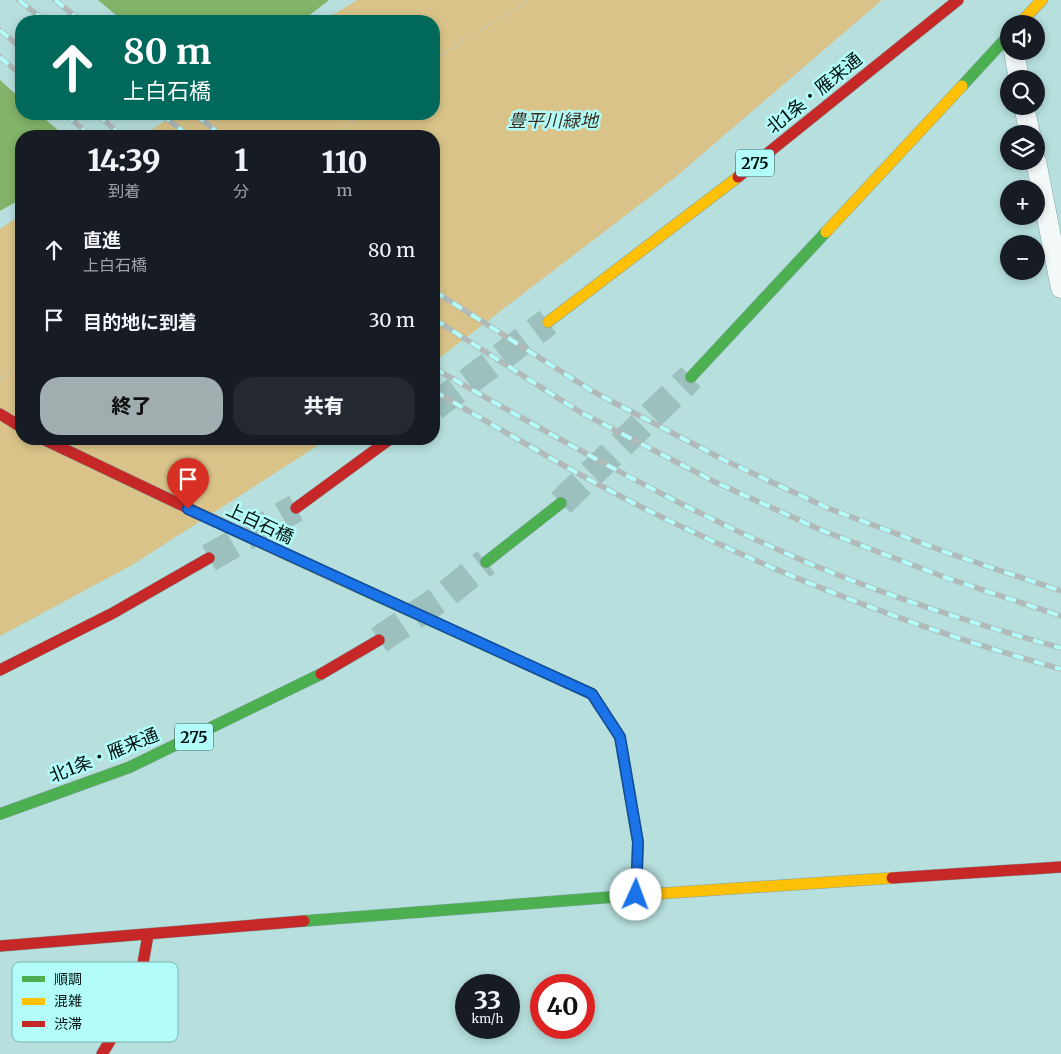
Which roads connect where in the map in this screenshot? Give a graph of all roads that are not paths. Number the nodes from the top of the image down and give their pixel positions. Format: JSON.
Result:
{"nodes":[{"id":1,"x":958,"y":0,"type":"edge"},
{"id":2,"x":1042,"y":0,"type":"edge"},
{"id":3,"x":1028,"y":15,"type":"edge"},
{"id":4,"x":1000,"y":45,"type":"edge"},
{"id":5,"x":1038,"y":170,"type":"edge"},
{"id":6,"x":1061,"y":288,"type":"edge"},
{"id":7,"x":548,"y":322,"type":"tunnel mouth"},
{"id":8,"x":691,"y":376,"type":"tunnel mouth"},
{"id":9,"x":0,"y":414,"type":"edge"},
{"id":10,"x":15,"y":423,"type":"edge"},
{"id":11,"x":55,"y":445,"type":"edge"},
{"id":12,"x":382,"y":445,"type":"edge"},
{"id":13,"x":562,"y":503,"type":"tunnel mouth"},
{"id":14,"x":296,"y":508,"type":"tunnel mouth"},
{"id":15,"x":209,"y":558,"type":"tunnel mouth"},
{"id":16,"x":486,"y":562,"type":"tunnel mouth"},
{"id":17,"x":378,"y":640,"type":"tunnel mouth"},
{"id":18,"x":0,"y":670,"type":"edge"},
{"id":19,"x":0,"y":814,"type":"edge"},
{"id":20,"x":1061,"y":867,"type":"edge"},
{"id":21,"x":636,"y":895,"type":"junction"},
{"id":22,"x":148,"y":935,"type":"junction"},
{"id":23,"x":0,"y":946,"type":"edge"},
{"id":24,"x":143,"y":962,"type":"edge"},
{"id":25,"x":109,"y":1042,"type":"edge"},
{"id":26,"x":102,"y":1054,"type":"edge"}],
"edges":[{"from":1,"to":7,"type":"main road","name":"北1条・雁来通","number":"275"},
{"from":2,"to":3,"type":"main road"},
{"from":4,"to":8,"type":"main road"},
{"from":5,"to":6,"type":"lane"},
{"from":9,"to":10,"type":"main road"},
{"from":11,"to":21,"type":"main road","name":"上白石橋","bridge":true},
{"from":12,"to":14,"type":"main road"},
{"from":13,"to":16,"type":"main road"},
{"from":15,"to":18,"type":"main road"},
{"from":17,"to":19,"type":"main road","name":"北1条・雁来通","number":"275"},
{"from":20,"to":21,"type":"main road"},
{"from":21,"to":22,"type":"main road"},
{"from":22,"to":23,"type":"main road"},
{"from":22,"to":24,"type":"main road"},
{"from":25,"to":26,"type":"main road"}]}
